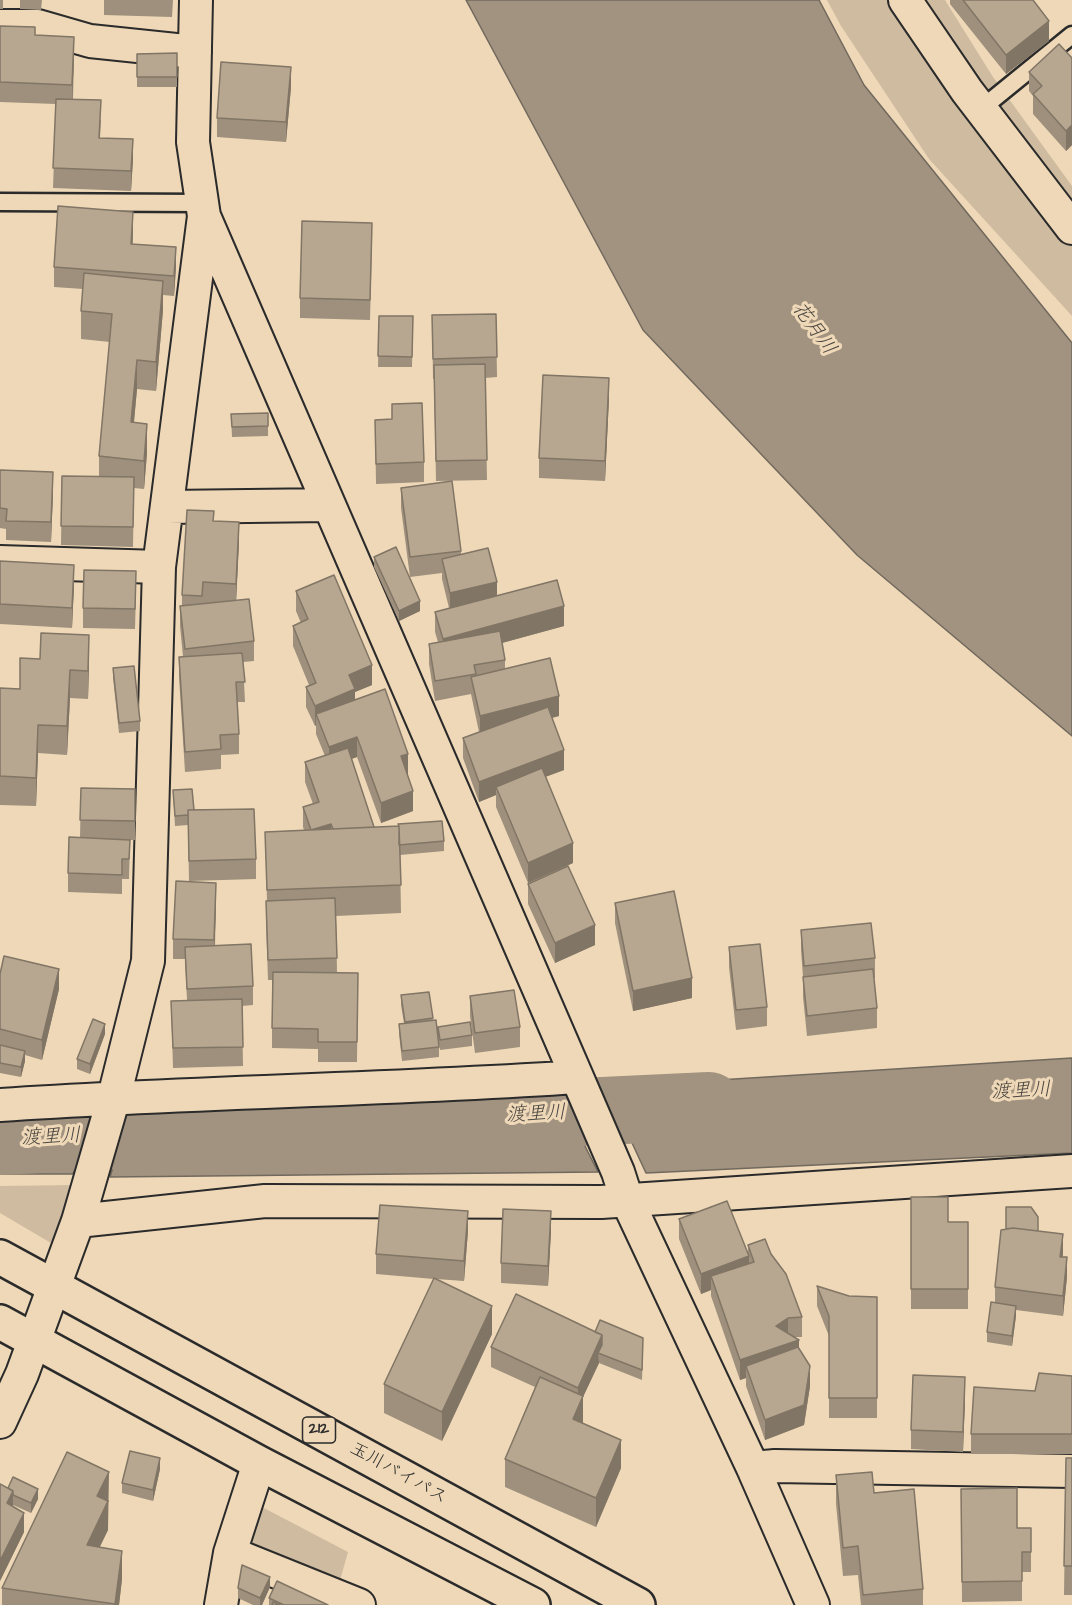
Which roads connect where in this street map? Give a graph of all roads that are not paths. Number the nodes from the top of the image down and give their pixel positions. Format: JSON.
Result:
{"nodes":[{"id":1,"x":196,"y":0,"type":"edge"},
{"id":2,"x":905,"y":0,"type":"edge"},
{"id":3,"x":0,"y":26,"type":"edge"},
{"id":4,"x":1072,"y":35,"type":"edge"},
{"id":5,"x":195,"y":52,"type":"junction"},
{"id":6,"x":981,"y":109,"type":"junction"},
{"id":7,"x":0,"y":202,"type":"edge"},
{"id":8,"x":203,"y":209,"type":"junction"},
{"id":9,"x":1072,"y":228,"type":"edge"},
{"id":10,"x":329,"y":505,"type":"junction"},
{"id":11,"x":167,"y":507,"type":"junction"},
{"id":12,"x":0,"y":562,"type":"edge"},
{"id":13,"x":159,"y":567,"type":"junction"},
{"id":14,"x":577,"y":1077,"type":"junction"},
{"id":15,"x":114,"y":1098,"type":"junction"},
{"id":16,"x":0,"y":1105,"type":"edge"},
{"id":17,"x":1072,"y":1171,"type":"edge"},
{"id":18,"x":622,"y":1186,"type":"junction"},
{"id":19,"x":78,"y":1221,"type":"junction"},
{"id":20,"x":0,"y":1257,"type":"edge"},
{"id":21,"x":56,"y":1286,"type":"junction"},
{"id":22,"x":0,"y":1322,"type":"edge"},
{"id":23,"x":34,"y":1341,"type":"junction"},
{"id":24,"x":0,"y":1422,"type":"edge"},
{"id":25,"x":259,"y":1463,"type":"junction"},
{"id":26,"x":753,"y":1468,"type":"junction"},
{"id":27,"x":1072,"y":1471,"type":"edge"},
{"id":28,"x":230,"y":1553,"type":"junction"},
{"id":29,"x":221,"y":1605,"type":"edge"},
{"id":30,"x":359,"y":1605,"type":"edge"},
{"id":31,"x":533,"y":1605,"type":"edge"},
{"id":32,"x":638,"y":1605,"type":"edge"},
{"id":33,"x":813,"y":1605,"type":"edge"}],
"edges":[{"from":1,"to":5,"type":"street"},
{"from":2,"to":6,"type":"street"},
{"from":3,"to":5,"type":"street"},
{"from":4,"to":6,"type":"lane"},
{"from":5,"to":8,"type":"street"},
{"from":6,"to":9,"type":"street"},
{"from":7,"to":8,"type":"lane"},
{"from":8,"to":10,"type":"street"},
{"from":8,"to":11,"type":"street"},
{"from":10,"to":11,"type":"street"},
{"from":10,"to":14,"type":"street"},
{"from":11,"to":13,"type":"street"},
{"from":12,"to":13,"type":"street"},
{"from":13,"to":15,"type":"street"},
{"from":14,"to":15,"type":"street"},
{"from":14,"to":18,"type":"street"},
{"from":15,"to":16,"type":"street"},
{"from":15,"to":19,"type":"street"},
{"from":17,"to":18,"type":"street"},
{"from":18,"to":19,"type":"street"},
{"from":18,"to":26,"type":"street"},
{"from":19,"to":21,"type":"street"},
{"from":20,"to":21,"type":"highway","name":"玉川バイパス","number":"212"},
{"from":21,"to":23,"type":"street"},
{"from":21,"to":32,"type":"highway","name":"玉川バイパス","number":"212"},
{"from":22,"to":23,"type":"highway"},
{"from":23,"to":24,"type":"street"},
{"from":23,"to":25,"type":"highway"},
{"from":25,"to":28,"type":"street"},
{"from":25,"to":31,"type":"highway"},
{"from":26,"to":27,"type":"street"},
{"from":26,"to":33,"type":"street"},
{"from":28,"to":29,"type":"street"},
{"from":28,"to":30,"type":"street"}]}
